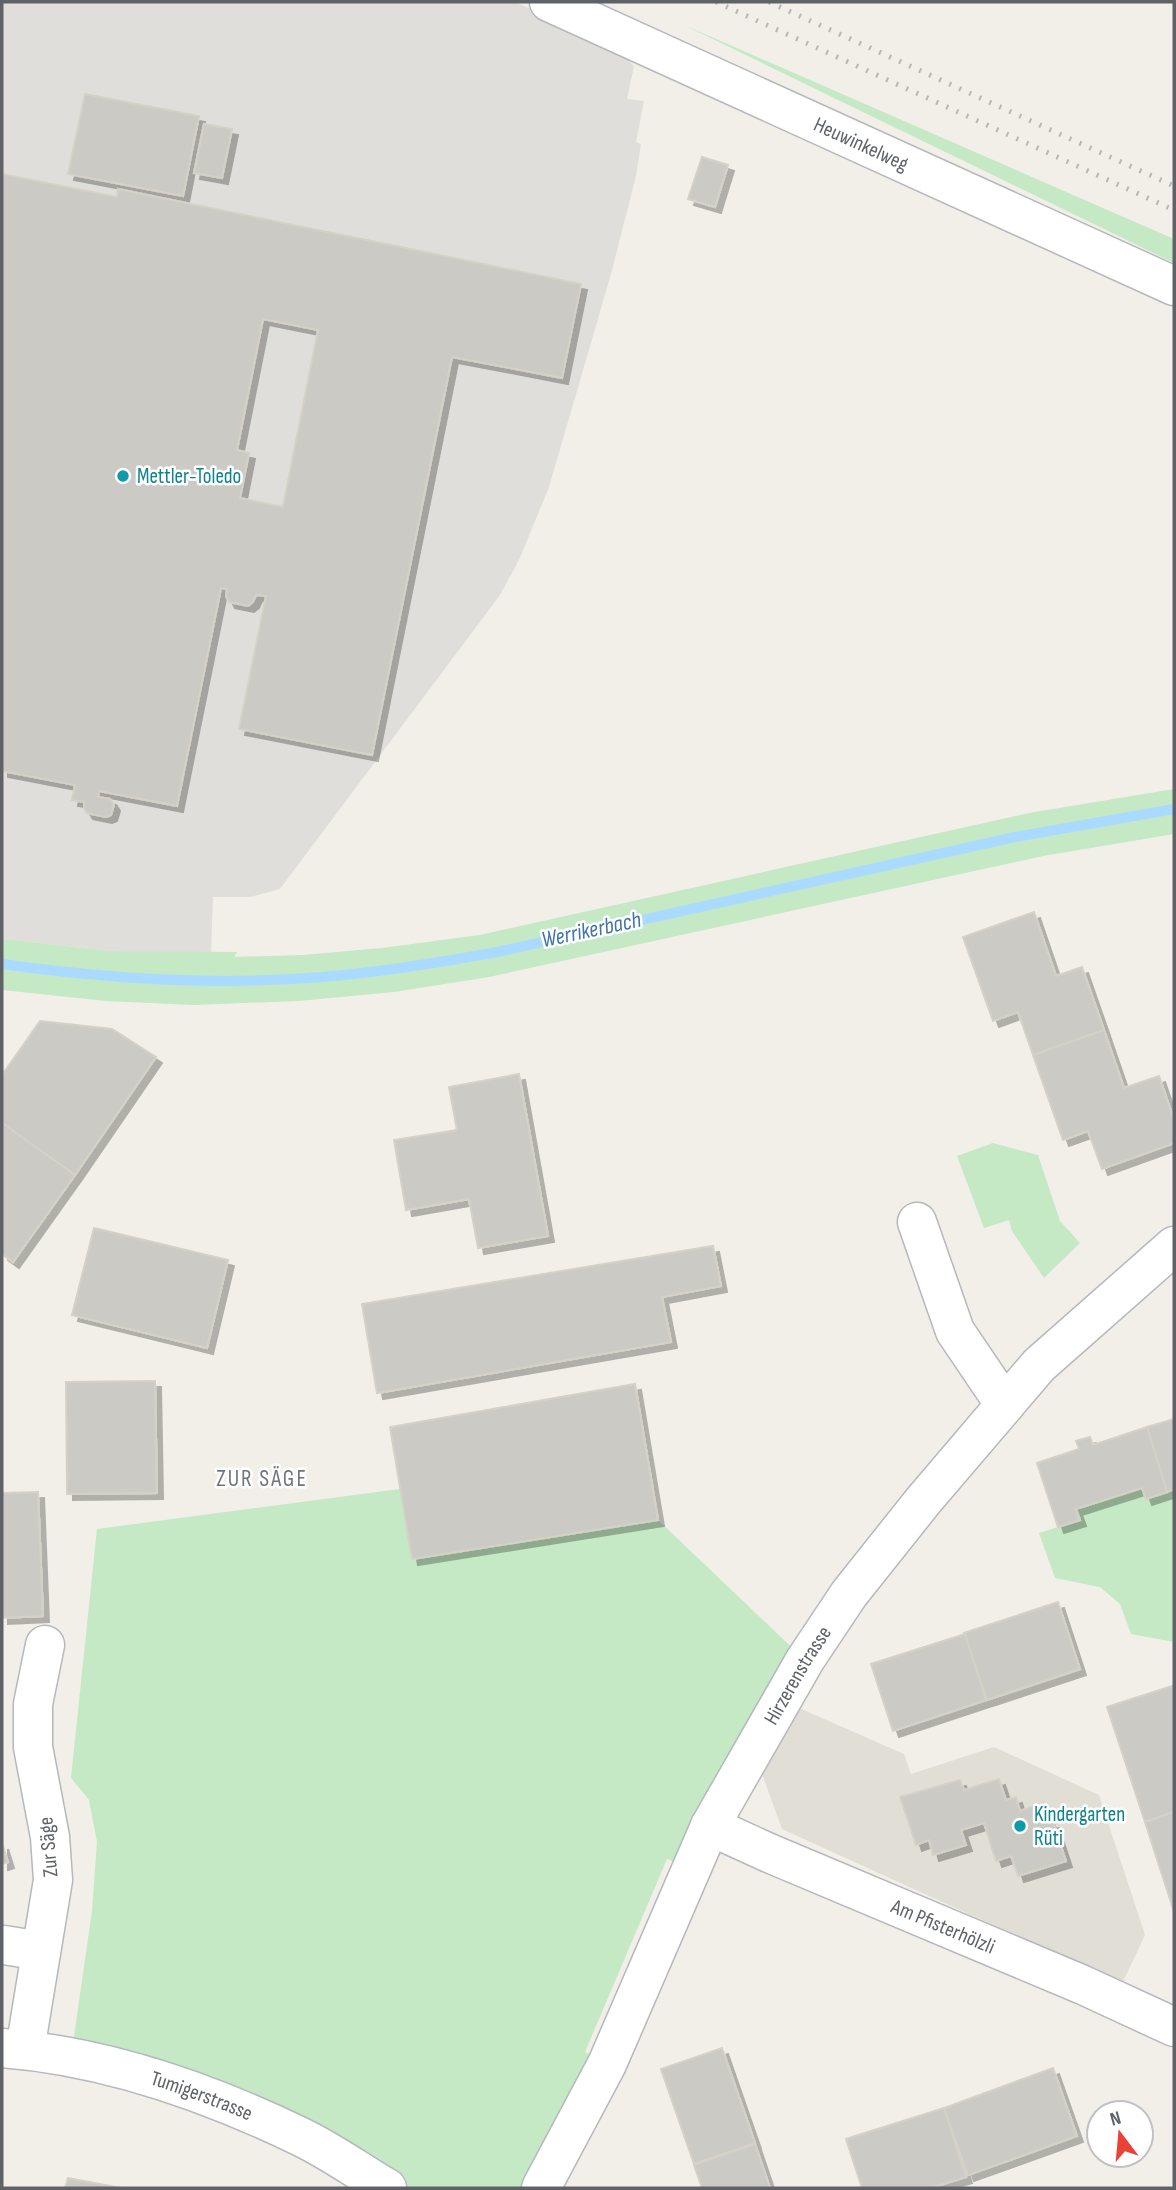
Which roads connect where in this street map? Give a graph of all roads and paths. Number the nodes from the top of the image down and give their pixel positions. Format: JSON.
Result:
{"nodes":[{"id":1,"x":549,"y":2,"type":"edge"},
{"id":2,"x":1174,"y":286,"type":"edge"},
{"id":3,"x":917,"y":1222,"type":"dead end"},
{"id":4,"x":1174,"y":1246,"type":"edge"},
{"id":5,"x":1005,"y":1405,"type":"junction"},
{"id":6,"x":45,"y":1644,"type":"dead end"},
{"id":7,"x":710,"y":1826,"type":"junction"},
{"id":8,"x":4,"y":1945,"type":"dead end"},
{"id":9,"x":41,"y":1951,"type":"junction"},
{"id":10,"x":1174,"y":2027,"type":"edge"},
{"id":11,"x":13,"y":2049,"type":"edge"},
{"id":12,"x":387,"y":2188,"type":"edge"},
{"id":13,"x":541,"y":2188,"type":"edge"}],
"edges":[{"from":1,"to":2,"type":"street","name":"Heuwinkelweg"},
{"from":3,"to":5,"type":"street"},
{"from":4,"to":5,"type":"street","name":"Hirzerenstrasse"},
{"from":5,"to":7,"type":"street","name":"Hirzerenstrasse"},
{"from":6,"to":9,"type":"street","name":"Zur Säge"},
{"from":7,"to":10,"type":"street","name":"Am Pfisterhölzli"},
{"from":7,"to":13,"type":"street","name":"Hirzerenstrasse"},
{"from":8,"to":9,"type":"street"},
{"from":9,"to":11,"type":"street","name":"Zur Säge"},
{"from":11,"to":12,"type":"street","name":"Tumigerstrasse"}]}
